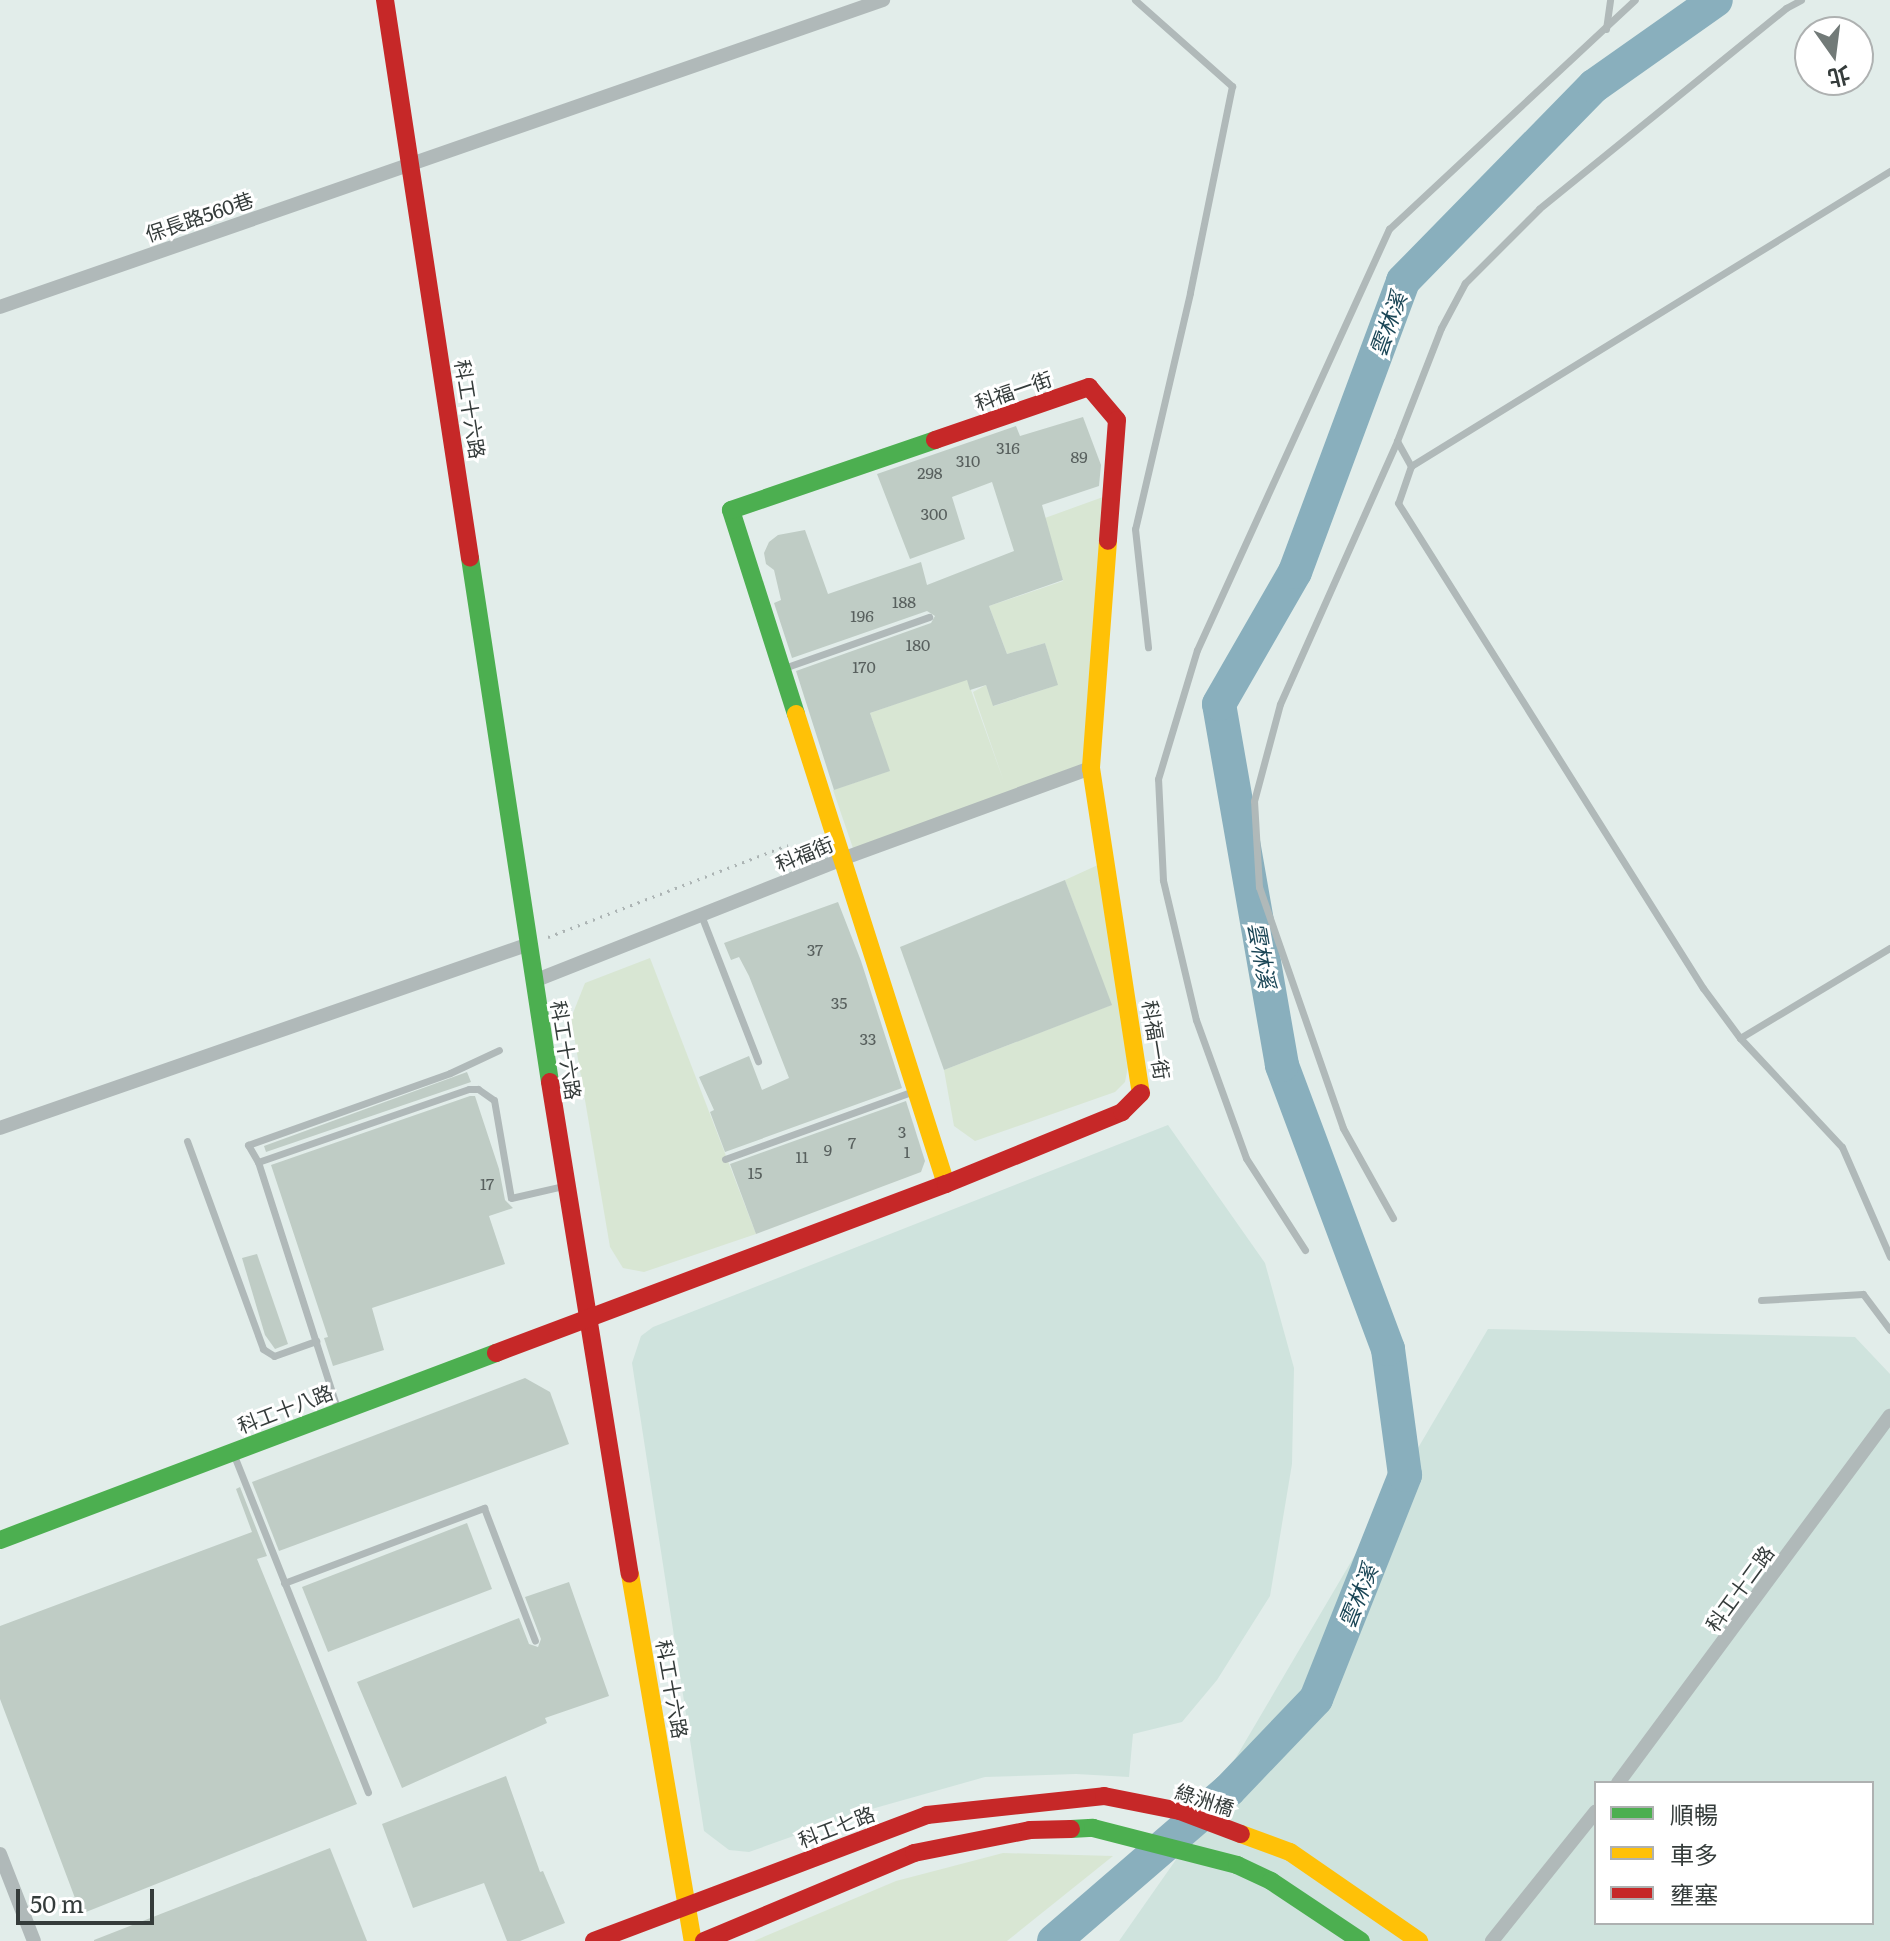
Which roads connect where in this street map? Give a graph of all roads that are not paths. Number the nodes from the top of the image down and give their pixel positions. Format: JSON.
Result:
{"nodes":[{"id":1,"x":385,"y":0,"type":"edge"},
{"id":2,"x":883,"y":0,"type":"edge"},
{"id":3,"x":1135,"y":0,"type":"edge"},
{"id":4,"x":1610,"y":0,"type":"edge"},
{"id":5,"x":1635,"y":0,"type":"edge"},
{"id":6,"x":1801,"y":0,"type":"edge"},
{"id":7,"x":1606,"y":29,"type":"junction"},
{"id":8,"x":411,"y":163,"type":"junction"},
{"id":9,"x":1890,"y":171,"type":"edge"},
{"id":10,"x":0,"y":307,"type":"edge"},
{"id":11,"x":1397,"y":441,"type":"junction"},
{"id":12,"x":1411,"y":466,"type":"junction"},
{"id":13,"x":929,"y":617,"type":"dead end"},
{"id":14,"x":1148,"y":647,"type":"dead end"},
{"id":15,"x":781,"y":668,"type":"junction"},
{"id":16,"x":1091,"y":768,"type":"junction"},
{"id":17,"x":842,"y":859,"type":"junction"},
{"id":18,"x":701,"y":915,"type":"junction"},
{"id":19,"x":529,"y":944,"type":"junction"},
{"id":20,"x":1890,"y":948,"type":"edge"},
{"id":21,"x":534,"y":981,"type":"junction"},
{"id":22,"x":1740,"y":1038,"type":"junction"},
{"id":23,"x":499,"y":1050,"type":"dead end"},
{"id":24,"x":758,"y":1061,"type":"dead end"},
{"id":25,"x":916,"y":1090,"type":"junction"},
{"id":26,"x":0,"y":1128,"type":"edge"},
{"id":27,"x":187,"y":1141,"type":"dead end"},
{"id":28,"x":725,"y":1159,"type":"dead end"},
{"id":29,"x":258,"y":1162,"type":"junction"},
{"id":30,"x":946,"y":1184,"type":"junction"},
{"id":31,"x":566,"y":1186,"type":"junction"},
{"id":32,"x":1393,"y":1218,"type":"dead end"},
{"id":33,"x":1305,"y":1250,"type":"dead end"},
{"id":34,"x":1890,"y":1257,"type":"edge"},
{"id":35,"x":1761,"y":1300,"type":"dead end"},
{"id":36,"x":586,"y":1317,"type":"junction"},
{"id":37,"x":1890,"y":1330,"type":"edge"},
{"id":38,"x":316,"y":1341,"type":"junction"},
{"id":39,"x":338,"y":1411,"type":"junction"},
{"id":40,"x":1890,"y":1416,"type":"edge"},
{"id":41,"x":232,"y":1451,"type":"junction"},
{"id":42,"x":0,"y":1540,"type":"edge"},
{"id":43,"x":284,"y":1583,"type":"junction"},
{"id":44,"x":535,"y":1641,"type":"dead end"},
{"id":45,"x":1619,"y":1781,"type":"edge"},
{"id":46,"x":368,"y":1792,"type":"dead end"},
{"id":47,"x":1104,"y":1796,"type":"joint"},
{"id":48,"x":1594,"y":1814,"type":"edge"},
{"id":49,"x":0,"y":1854,"type":"edge"},
{"id":50,"x":688,"y":1905,"type":"junction"},
{"id":51,"x":34,"y":1941,"type":"edge"},
{"id":52,"x":594,"y":1941,"type":"edge"},
{"id":53,"x":693,"y":1941,"type":"edge"},
{"id":54,"x":704,"y":1941,"type":"edge"},
{"id":55,"x":1361,"y":1941,"type":"edge"},
{"id":56,"x":1419,"y":1941,"type":"edge"},
{"id":57,"x":1492,"y":1941,"type":"edge"}],
"edges":[{"from":1,"to":8,"type":"street","name":"科工十六路"},
{"from":2,"to":8,"type":"street"},
{"from":3,"to":14,"type":"lane"},
{"from":4,"to":7,"type":"lane"},
{"from":5,"to":7,"type":"lane"},
{"from":6,"to":11,"type":"lane"},
{"from":7,"to":33,"type":"lane"},
{"from":8,"to":10,"type":"street","name":"保長路560巷"},
{"from":8,"to":19,"type":"street","name":"科工十六路"},
{"from":9,"to":12,"type":"lane"},
{"from":11,"to":12,"type":"lane"},
{"from":11,"to":32,"type":"lane"},
{"from":12,"to":22,"type":"lane"},
{"from":13,"to":15,"type":"lane"},
{"from":15,"to":16,"type":"street","name":"科福一街"},
{"from":15,"to":17,"type":"street","name":"科福一街"},
{"from":16,"to":17,"type":"street","name":"科福街"},
{"from":16,"to":30,"type":"street","name":"科福一街"},
{"from":17,"to":18,"type":"street","name":"科福街"},
{"from":17,"to":25,"type":"street","name":"科福一街"},
{"from":18,"to":21,"type":"street","name":"科福街"},
{"from":18,"to":24,"type":"lane"},
{"from":19,"to":21,"type":"street","name":"科工十六路"},
{"from":19,"to":26,"type":"street"},
{"from":20,"to":22,"type":"lane"},
{"from":21,"to":31,"type":"street","name":"科工十六路"},
{"from":22,"to":34,"type":"lane"},
{"from":23,"to":29,"type":"lane"},
{"from":25,"to":28,"type":"lane"},
{"from":25,"to":30,"type":"street","name":"科福一街"},
{"from":27,"to":38,"type":"lane"},
{"from":29,"to":31,"type":"lane"},
{"from":29,"to":38,"type":"lane"},
{"from":30,"to":36,"type":"street","name":"科福一街"},
{"from":31,"to":36,"type":"street","name":"科工十六路"},
{"from":35,"to":37,"type":"lane"},
{"from":36,"to":39,"type":"street","name":"科工十八路"},
{"from":36,"to":50,"type":"street","name":"科工十六路"},
{"from":38,"to":39,"type":"lane"},
{"from":39,"to":41,"type":"street","name":"科工十八路"},
{"from":40,"to":45,"type":"street","name":"科工十二路"},
{"from":41,"to":42,"type":"street","name":"科工十八路"},
{"from":41,"to":43,"type":"lane"},
{"from":43,"to":44,"type":"lane"},
{"from":43,"to":46,"type":"lane"},
{"from":47,"to":50,"type":"street","name":"科工七路"},
{"from":47,"to":56,"type":"street","name":"綠洲橋"},
{"from":48,"to":57,"type":"street"},
{"from":49,"to":51,"type":"street"},
{"from":50,"to":52,"type":"street","name":"科工七路"},
{"from":50,"to":53,"type":"street","name":"科工十六路"},
{"from":54,"to":55,"type":"street"}]}
